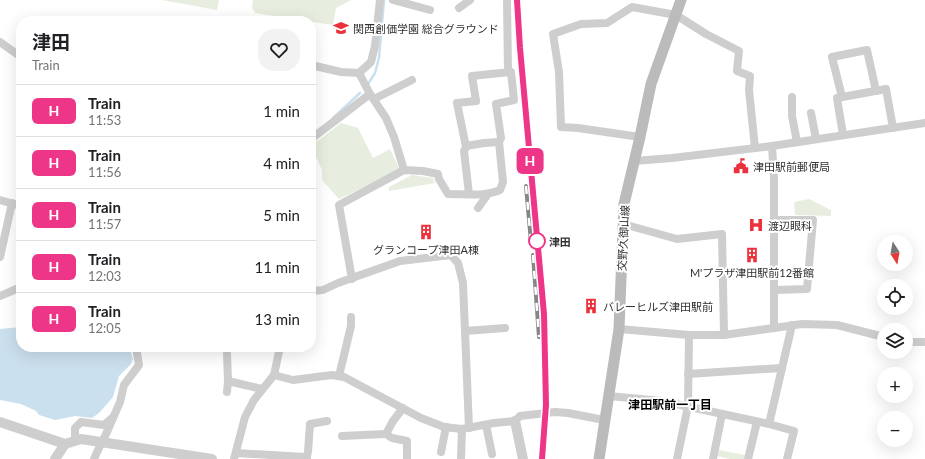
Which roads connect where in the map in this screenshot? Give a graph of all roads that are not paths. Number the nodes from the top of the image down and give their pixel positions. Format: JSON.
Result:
{"nodes":[{"id":1,"x":380,"y":0,"type":"edge"},
{"id":2,"x":393,"y":0,"type":"edge"},
{"id":3,"x":470,"y":0,"type":"edge"},
{"id":4,"x":507,"y":0,"type":"edge"},
{"id":5,"x":680,"y":0,"type":"edge"},
{"id":6,"x":459,"y":8,"type":"dead end"},
{"id":7,"x":430,"y":10,"type":"dead end"},
{"id":8,"x":676,"y":15,"type":"junction"},
{"id":9,"x":0,"y":42,"type":"edge"},
{"id":10,"x":16,"y":53,"type":"edge"},
{"id":11,"x":316,"y":66,"type":"edge"},
{"id":12,"x":508,"y":72,"type":"junction"},
{"id":13,"x":359,"y":73,"type":"junction"},
{"id":14,"x":412,"y":80,"type":"dead end"},
{"id":15,"x":876,"y":91,"type":"junction"},
{"id":16,"x":372,"y":96,"type":"junction"},
{"id":17,"x":792,"y":97,"type":"dead end"},
{"id":18,"x":842,"y":97,"type":"junction"},
{"id":19,"x":811,"y":113,"type":"dead end"},
{"id":20,"x":925,"y":123,"type":"edge"},
{"id":21,"x":893,"y":128,"type":"junction"},
{"id":22,"x":316,"y":135,"type":"edge"},
{"id":23,"x":842,"y":135,"type":"junction"},
{"id":24,"x":640,"y":137,"type":"junction"},
{"id":25,"x":816,"y":140,"type":"junction"},
{"id":26,"x":499,"y":142,"type":"junction"},
{"id":27,"x":797,"y":142,"type":"junction"},
{"id":28,"x":466,"y":146,"type":"junction"},
{"id":29,"x":772,"y":146,"type":"junction"},
{"id":30,"x":755,"y":148,"type":"junction"},
{"id":31,"x":634,"y":161,"type":"junction"},
{"id":32,"x":404,"y":170,"type":"junction"},
{"id":33,"x":469,"y":194,"type":"junction"},
{"id":34,"x":488,"y":194,"type":"junction"},
{"id":35,"x":0,"y":200,"type":"edge"},
{"id":36,"x":12,"y":203,"type":"junction"},
{"id":37,"x":16,"y":204,"type":"edge"},
{"id":38,"x":478,"y":208,"type":"dead end"},
{"id":39,"x":774,"y":220,"type":"junction"},
{"id":40,"x":623,"y":224,"type":"junction"},
{"id":41,"x":0,"y":257,"type":"edge"},
{"id":42,"x":352,"y":279,"type":"junction"},
{"id":43,"x":16,"y":289,"type":"edge"},
{"id":44,"x":774,"y":290,"type":"junction"},
{"id":45,"x":316,"y":291,"type":"edge"},
{"id":46,"x":0,"y":296,"type":"edge"},
{"id":47,"x":351,"y":317,"type":"dead end"},
{"id":48,"x":792,"y":325,"type":"junction"},
{"id":49,"x":505,"y":328,"type":"dead end"},
{"id":50,"x":774,"y":328,"type":"junction"},
{"id":51,"x":619,"y":329,"type":"junction"},
{"id":52,"x":465,"y":331,"type":"junction"},
{"id":53,"x":724,"y":334,"type":"junction"},
{"id":54,"x":689,"y":335,"type":"junction"},
{"id":55,"x":877,"y":335,"type":"edge"},
{"id":56,"x":913,"y":342,"type":"edge"},
{"id":57,"x":925,"y":342,"type":"edge"},
{"id":58,"x":137,"y":352,"type":"edge"},
{"id":59,"x":279,"y":352,"type":"edge"},
{"id":60,"x":227,"y":353,"type":"dead end"},
{"id":61,"x":781,"y":368,"type":"junction"},
{"id":62,"x":688,"y":374,"type":"junction"},
{"id":63,"x":274,"y":375,"type":"junction"},
{"id":64,"x":339,"y":376,"type":"junction"},
{"id":65,"x":228,"y":381,"type":"junction"},
{"id":66,"x":262,"y":389,"type":"junction"},
{"id":67,"x":227,"y":392,"type":"dead end"},
{"id":68,"x":609,"y":396,"type":"junction"},
{"id":69,"x":688,"y":406,"type":"junction"},
{"id":70,"x":403,"y":408,"type":"junction"},
{"id":71,"x":722,"y":414,"type":"junction"},
{"id":72,"x":112,"y":418,"type":"junction"},
{"id":73,"x":604,"y":420,"type":"junction"},
{"id":74,"x":327,"y":421,"type":"dead end"},
{"id":75,"x":516,"y":421,"type":"junction"},
{"id":76,"x":0,"y":422,"type":"edge"},
{"id":77,"x":757,"y":422,"type":"junction"},
{"id":78,"x":769,"y":424,"type":"junction"},
{"id":79,"x":486,"y":425,"type":"junction"},
{"id":80,"x":446,"y":427,"type":"junction"},
{"id":81,"x":466,"y":429,"type":"junction"},
{"id":82,"x":386,"y":434,"type":"junction"},
{"id":83,"x":342,"y":436,"type":"dead end"},
{"id":84,"x":70,"y":442,"type":"junction"},
{"id":85,"x":441,"y":452,"type":"dead end"},
{"id":86,"x":492,"y":454,"type":"dead end"},
{"id":87,"x":235,"y":456,"type":"edge"},
{"id":88,"x":55,"y":459,"type":"edge"},
{"id":89,"x":94,"y":459,"type":"edge"},
{"id":90,"x":212,"y":459,"type":"edge"},
{"id":91,"x":306,"y":459,"type":"edge"},
{"id":92,"x":407,"y":459,"type":"edge"},
{"id":93,"x":461,"y":459,"type":"edge"},
{"id":94,"x":523,"y":459,"type":"edge"},
{"id":95,"x":598,"y":459,"type":"edge"},
{"id":96,"x":677,"y":459,"type":"edge"},
{"id":97,"x":713,"y":459,"type":"edge"},
{"id":98,"x":748,"y":459,"type":"edge"},
{"id":99,"x":787,"y":459,"type":"edge"}],
"edges":[{"from":1,"to":13,"type":"street"},
{"from":2,"to":7,"type":"street"},
{"from":3,"to":6,"type":"street"},
{"from":4,"to":12,"type":"street"},
{"from":5,"to":8,"type":"main road","name":"交野久御山線"},
{"from":8,"to":24,"type":"main road","name":"交野久御山線"},
{"from":8,"to":24,"type":"street"},
{"from":8,"to":30,"type":"street"},
{"from":9,"to":10,"type":"street"},
{"from":11,"to":13,"type":"street"},
{"from":12,"to":26,"type":"street"},
{"from":12,"to":28,"type":"street"},
{"from":13,"to":16,"type":"street"},
{"from":14,"to":16,"type":"street"},
{"from":15,"to":18,"type":"street"},
{"from":15,"to":18,"type":"street"},
{"from":15,"to":21,"type":"street"},
{"from":16,"to":22,"type":"street"},
{"from":16,"to":32,"type":"street"},
{"from":17,"to":27,"type":"street"},
{"from":18,"to":23,"type":"street"},
{"from":19,"to":25,"type":"street"},
{"from":20,"to":21,"type":"street"},
{"from":21,"to":23,"type":"street"},
{"from":23,"to":25,"type":"street"},
{"from":24,"to":31,"type":"main road","name":"交野久御山線"},
{"from":25,"to":27,"type":"street"},
{"from":26,"to":28,"type":"street"},
{"from":26,"to":34,"type":"street"},
{"from":27,"to":29,"type":"street"},
{"from":28,"to":33,"type":"street"},
{"from":29,"to":30,"type":"street"},
{"from":29,"to":39,"type":"street"},
{"from":30,"to":31,"type":"street"},
{"from":31,"to":40,"type":"main road","name":"交野久御山線"},
{"from":32,"to":33,"type":"street"},
{"from":32,"to":42,"type":"street"},
{"from":33,"to":34,"type":"street"},
{"from":34,"to":38,"type":"street"},
{"from":35,"to":36,"type":"street"},
{"from":36,"to":37,"type":"street"},
{"from":36,"to":41,"type":"street"},
{"from":39,"to":44,"type":"street"},
{"from":39,"to":44,"type":"street"},
{"from":40,"to":51,"type":"main road","name":"交野久御山線"},
{"from":40,"to":53,"type":"street"},
{"from":42,"to":45,"type":"street"},
{"from":42,"to":52,"type":"street"},
{"from":43,"to":46,"type":"street"},
{"from":44,"to":50,"type":"street"},
{"from":47,"to":64,"type":"street"},
{"from":48,"to":50,"type":"street"},
{"from":48,"to":55,"type":"street"},
{"from":48,"to":61,"type":"street"},
{"from":49,"to":52,"type":"street"},
{"from":50,"to":53,"type":"street"},
{"from":51,"to":54,"type":"street"},
{"from":51,"to":68,"type":"main road","name":"交野久御山線"},
{"from":52,"to":81,"type":"street"},
{"from":53,"to":54,"type":"street"},
{"from":54,"to":62,"type":"street"},
{"from":56,"to":57,"type":"street"},
{"from":58,"to":72,"type":"street"},
{"from":59,"to":63,"type":"street"},
{"from":60,"to":65,"type":"street"},
{"from":61,"to":62,"type":"street"},
{"from":61,"to":78,"type":"street"},
{"from":62,"to":69,"type":"street"},
{"from":63,"to":64,"type":"street"},
{"from":63,"to":66,"type":"street"},
{"from":64,"to":70,"type":"street"},
{"from":65,"to":66,"type":"street"},
{"from":65,"to":67,"type":"street"},
{"from":66,"to":87,"type":"street"},
{"from":68,"to":69,"type":"street"},
{"from":68,"to":73,"type":"main road","name":"交野久御山線"},
{"from":69,"to":71,"type":"street"},
{"from":69,"to":96,"type":"street"},
{"from":70,"to":80,"type":"street"},
{"from":70,"to":82,"type":"street"},
{"from":71,"to":77,"type":"street"},
{"from":71,"to":97,"type":"street"},
{"from":72,"to":84,"type":"street"},
{"from":72,"to":89,"type":"street","bridge":true},
{"from":73,"to":75,"type":"street"},
{"from":73,"to":95,"type":"main road","name":"交野久御山線"},
{"from":74,"to":91,"type":"street"},
{"from":75,"to":79,"type":"street"},
{"from":75,"to":94,"type":"street"},
{"from":76,"to":84,"type":"street"},
{"from":77,"to":78,"type":"street"},
{"from":77,"to":98,"type":"street"},
{"from":78,"to":99,"type":"street"},
{"from":79,"to":81,"type":"street"},
{"from":79,"to":86,"type":"street"},
{"from":80,"to":81,"type":"street"},
{"from":80,"to":85,"type":"street"},
{"from":81,"to":93,"type":"street"},
{"from":82,"to":83,"type":"street"},
{"from":82,"to":92,"type":"street"},
{"from":84,"to":88,"type":"street"},
{"from":84,"to":90,"type":"street"},
{"from":87,"to":91,"type":"street"}]}
